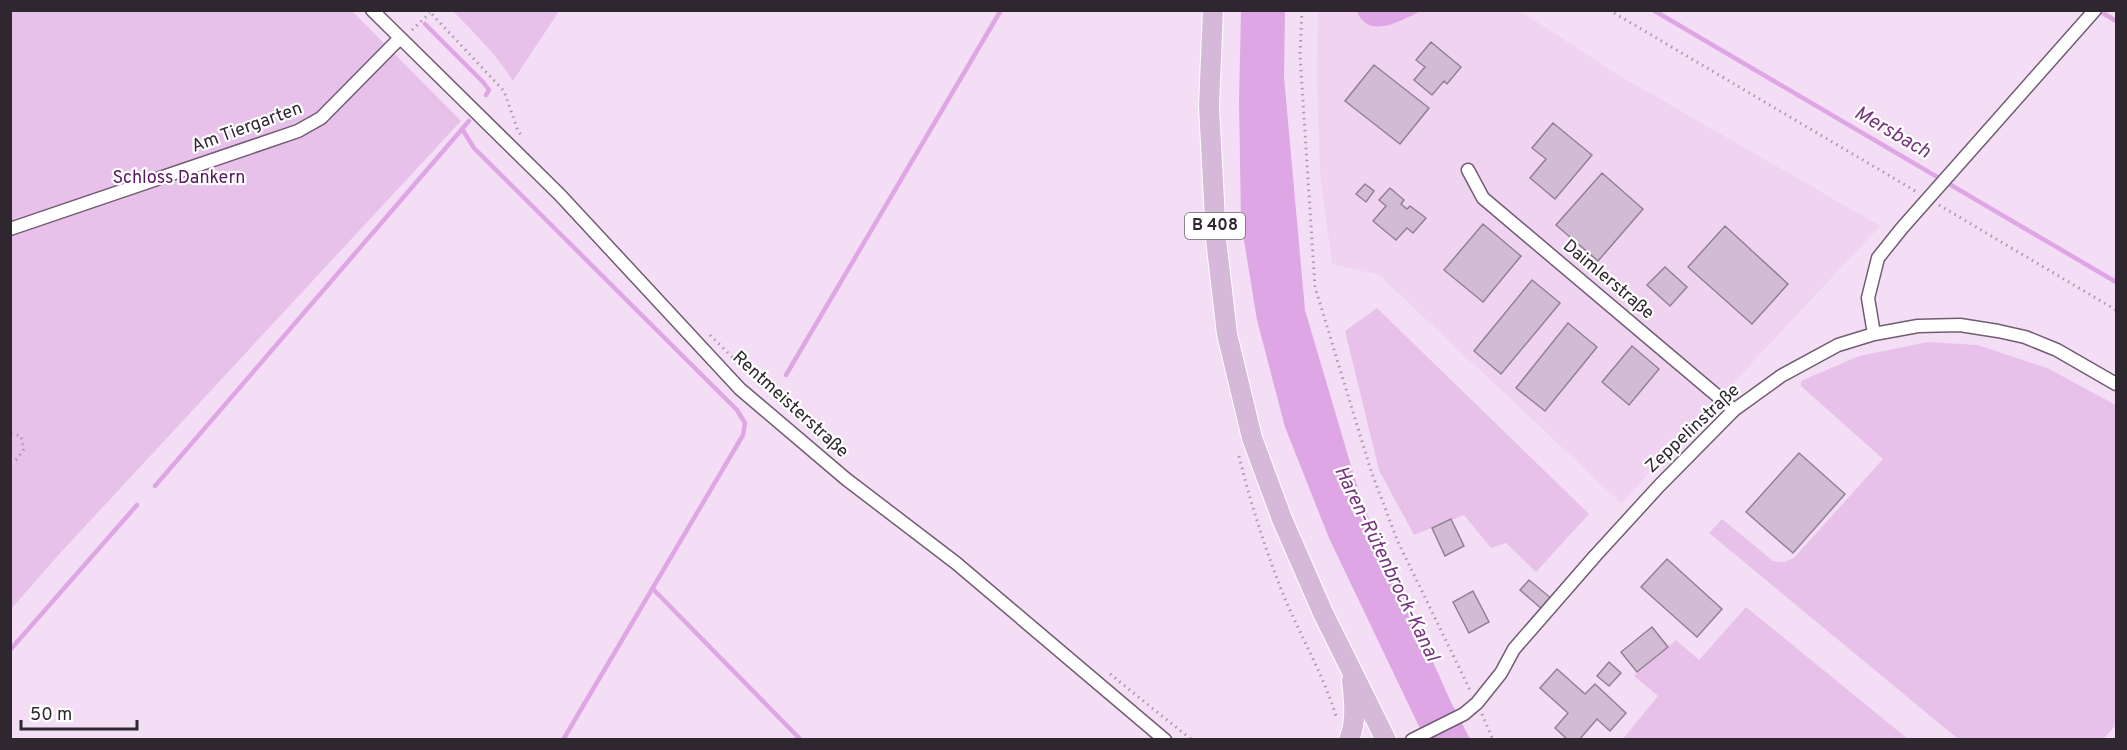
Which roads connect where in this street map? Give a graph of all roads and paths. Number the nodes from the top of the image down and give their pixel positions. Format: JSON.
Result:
{"nodes":[{"id":1,"x":372,"y":10,"type":"edge"},
{"id":2,"x":1213,"y":10,"type":"edge"},
{"id":3,"x":1302,"y":10,"type":"edge"},
{"id":4,"x":1609,"y":10,"type":"edge"},
{"id":5,"x":429,"y":12,"type":"edge"},
{"id":6,"x":2091,"y":15,"type":"edge"},
{"id":7,"x":399,"y":39,"type":"junction"},
{"id":8,"x":525,"y":140,"type":"dead end"},
{"id":9,"x":1468,"y":170,"type":"dead end"},
{"id":10,"x":1931,"y":196,"type":"junction"},
{"id":11,"x":10,"y":229,"type":"edge"},
{"id":12,"x":2116,"y":310,"type":"edge"},
{"id":13,"x":704,"y":328,"type":"dead end"},
{"id":14,"x":1874,"y":334,"type":"junction"},
{"id":15,"x":2116,"y":384,"type":"edge"},
{"id":16,"x":769,"y":395,"type":"dead end"},
{"id":17,"x":1734,"y":410,"type":"junction"},
{"id":18,"x":12,"y":434,"type":"edge"},
{"id":19,"x":10,"y":462,"type":"edge"},
{"id":20,"x":1102,"y":667,"type":"dead end"},
{"id":21,"x":1350,"y":668,"type":"junction"},
{"id":22,"x":1477,"y":703,"type":"junction"},
{"id":23,"x":1415,"y":738,"type":"edge"},
{"id":24,"x":1165,"y":740,"type":"edge"},
{"id":25,"x":1192,"y":740,"type":"edge"},
{"id":26,"x":1349,"y":740,"type":"edge"},
{"id":27,"x":1386,"y":740,"type":"edge"},
{"id":28,"x":1493,"y":740,"type":"edge"}],
"edges":[{"from":1,"to":7,"type":"street","name":"Rentmeisterstraße"},
{"from":2,"to":21,"type":"main road","number":"B 408"},
{"from":3,"to":22,"type":"path"},
{"from":4,"to":10,"type":"path"},
{"from":5,"to":7,"type":"path"},
{"from":5,"to":8,"type":"path"},
{"from":6,"to":10,"type":"street"},
{"from":7,"to":11,"type":"street","name":"Am Tiergarten"},
{"from":7,"to":24,"type":"street","name":"Rentmeisterstraße"},
{"from":9,"to":17,"type":"street","name":"Daimlerstraße"},
{"from":10,"to":12,"type":"path"},
{"from":10,"to":14,"type":"street"},
{"from":13,"to":16,"type":"path"},
{"from":14,"to":15,"type":"street","name":"Zeppelinstraße"},
{"from":14,"to":17,"type":"street","name":"Zeppelinstraße"},
{"from":17,"to":22,"type":"street","name":"Zeppelinstraße"},
{"from":18,"to":19,"type":"path"},
{"from":20,"to":25,"type":"path"},
{"from":21,"to":26,"type":"main road"},
{"from":21,"to":27,"type":"main road","number":"B 408"},
{"from":22,"to":23,"type":"street","name":"Zeppelinstraße"},
{"from":22,"to":28,"type":"path"}]}
